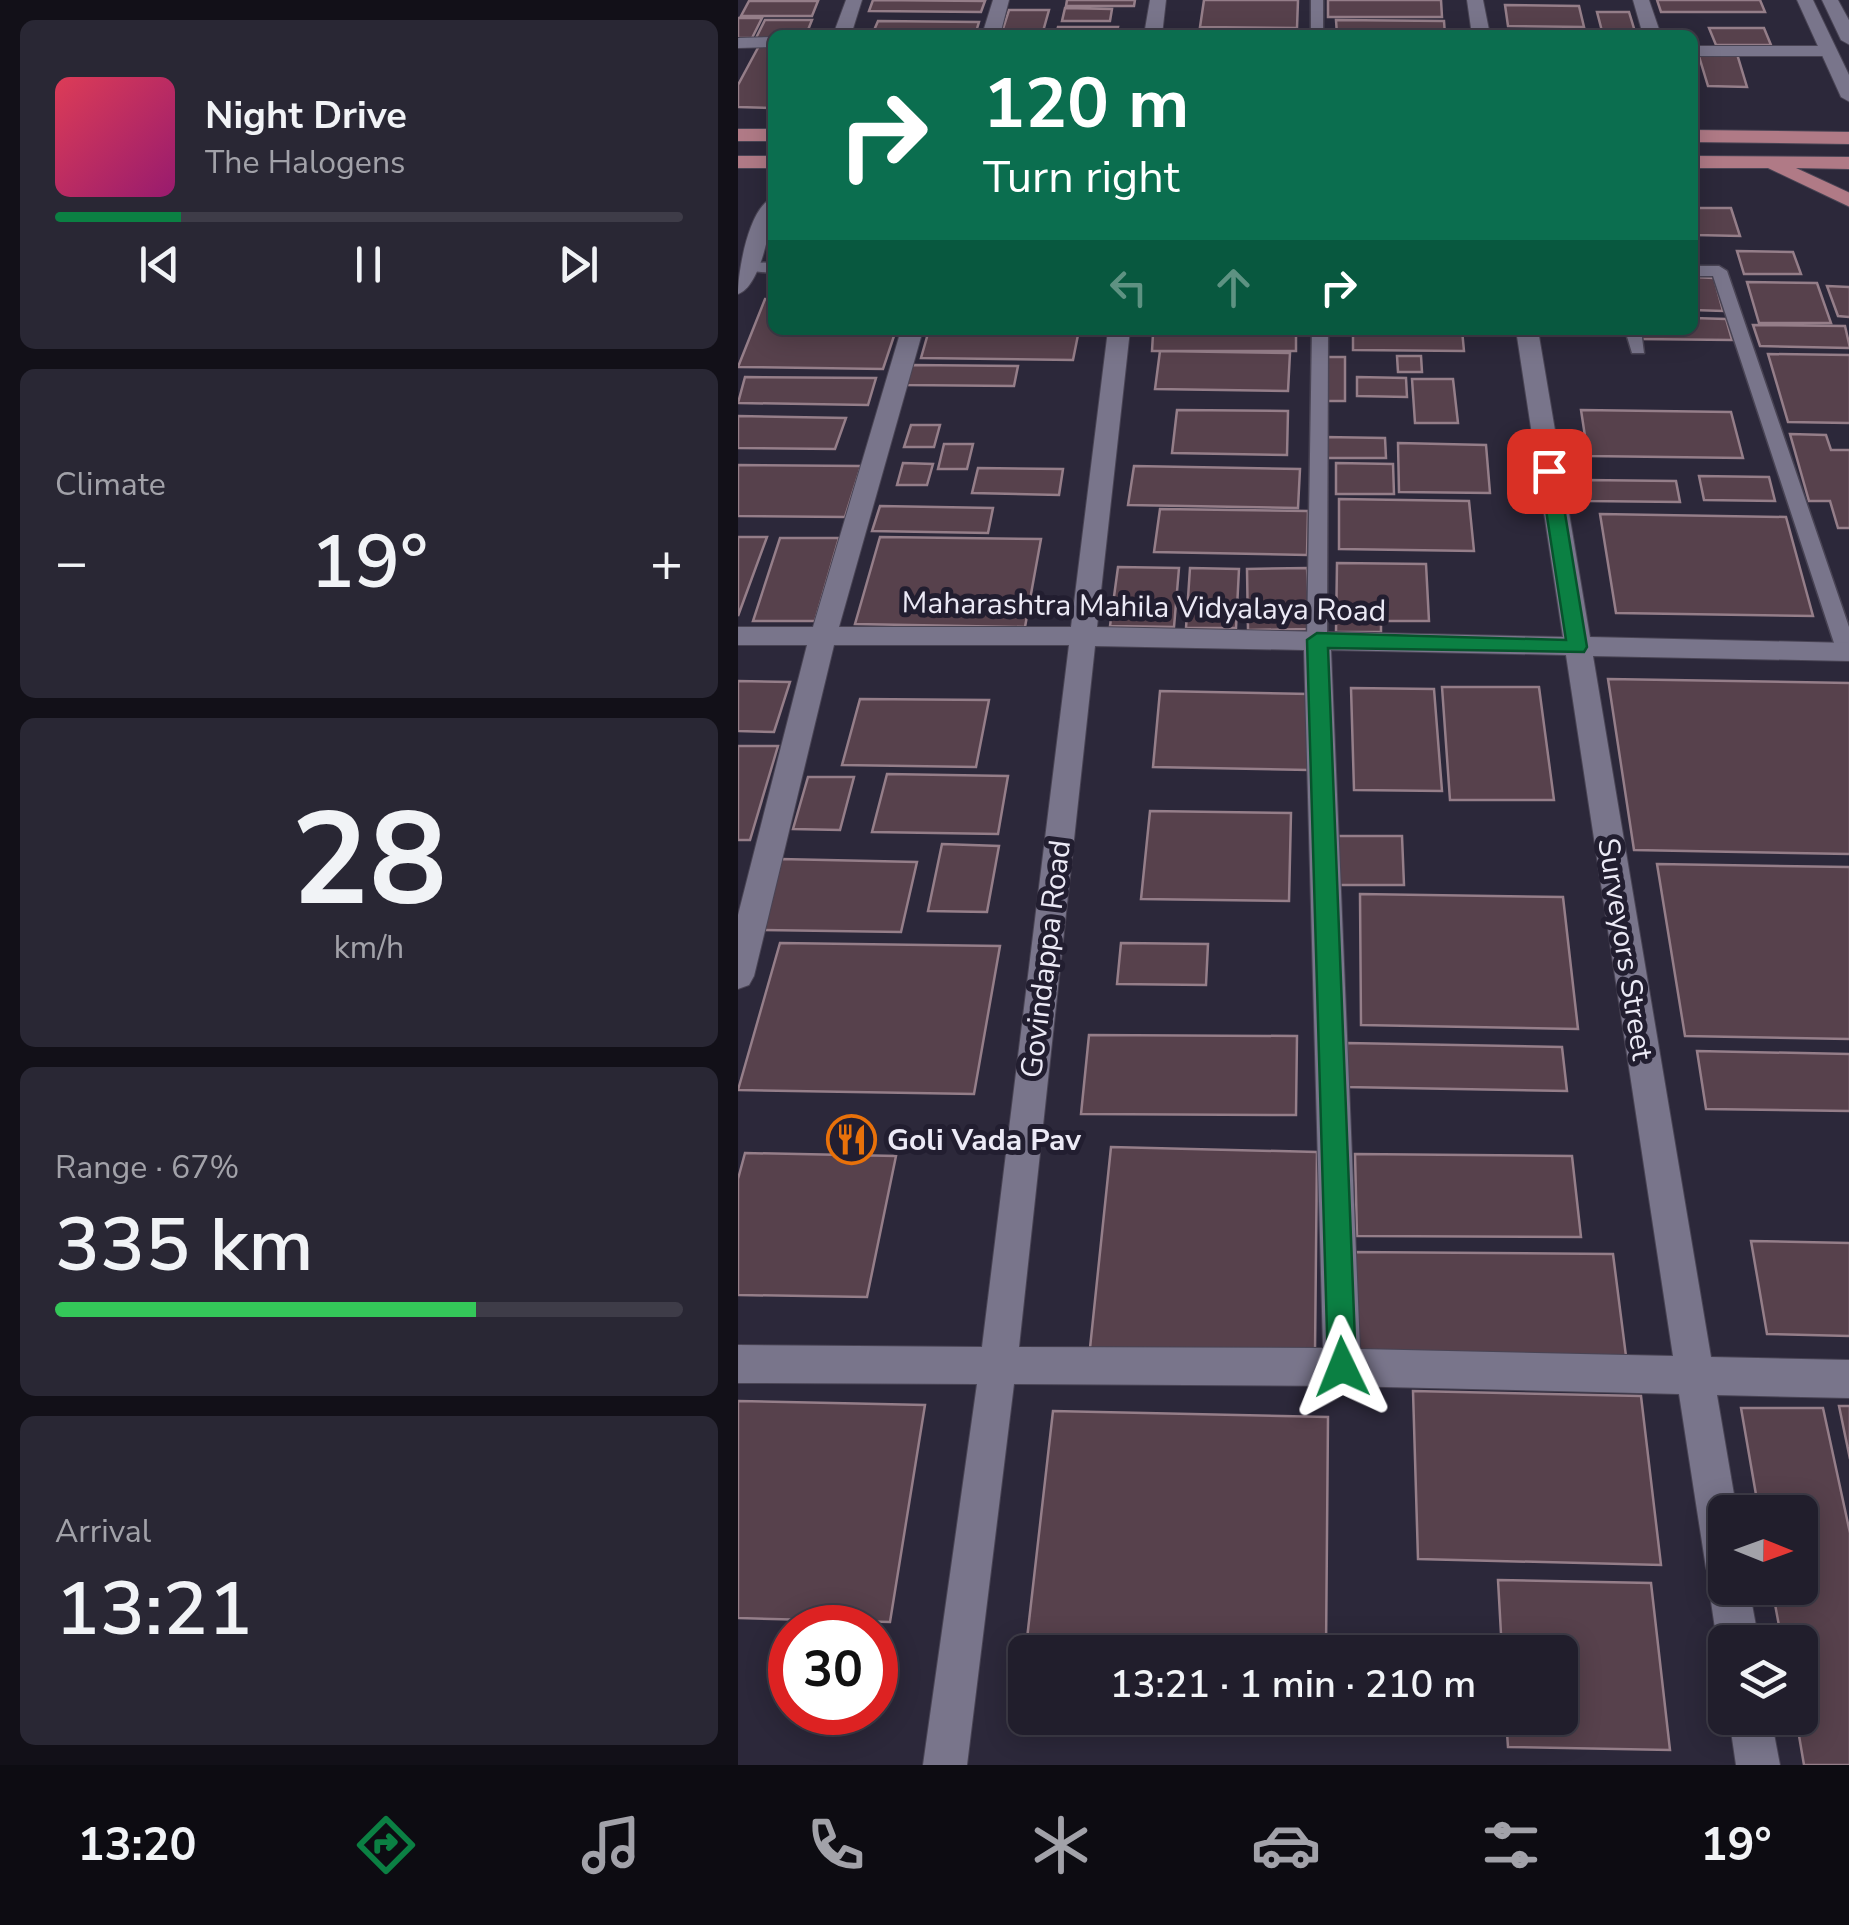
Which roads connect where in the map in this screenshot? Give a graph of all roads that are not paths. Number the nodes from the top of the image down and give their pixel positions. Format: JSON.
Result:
{"nodes":[{"id":1,"x":854,"y":0,"type":"edge"},
{"id":2,"x":1001,"y":0,"type":"edge"},
{"id":3,"x":1158,"y":0,"type":"edge"},
{"id":4,"x":1317,"y":0,"type":"edge"},
{"id":5,"x":1475,"y":0,"type":"edge"},
{"id":6,"x":1641,"y":0,"type":"edge"},
{"id":7,"x":1805,"y":0,"type":"edge"},
{"id":8,"x":1830,"y":0,"type":"edge"},
{"id":9,"x":844,"y":30,"type":"edge"},
{"id":10,"x":992,"y":30,"type":"edge"},
{"id":11,"x":1154,"y":30,"type":"edge"},
{"id":12,"x":1317,"y":30,"type":"edge"},
{"id":13,"x":1480,"y":30,"type":"edge"},
{"id":14,"x":1650,"y":30,"type":"edge"},
{"id":15,"x":1850,"y":40,"type":"edge"},
{"id":16,"x":768,"y":42,"type":"edge"},
{"id":17,"x":738,"y":43,"type":"edge"},
{"id":18,"x":1698,"y":50,"type":"edge"},
{"id":19,"x":1828,"y":51,"type":"junction"},
{"id":20,"x":1850,"y":97,"type":"edge"},
{"id":21,"x":738,"y":135,"type":"edge"},
{"id":22,"x":768,"y":135,"type":"edge"},
{"id":23,"x":1698,"y":136,"type":"edge"},
{"id":24,"x":1850,"y":138,"type":"edge"},
{"id":25,"x":738,"y":162,"type":"edge"},
{"id":26,"x":768,"y":162,"type":"edge"},
{"id":27,"x":1698,"y":162,"type":"edge"},
{"id":28,"x":1768,"y":162,"type":"junction"},
{"id":29,"x":1850,"y":163,"type":"edge"},
{"id":30,"x":1850,"y":201,"type":"edge"},
{"id":31,"x":768,"y":215,"type":"edge"},
{"id":32,"x":768,"y":269,"type":"edge"},
{"id":33,"x":1698,"y":271,"type":"edge"},
{"id":34,"x":741,"y":275,"type":"edge"},
{"id":35,"x":911,"y":335,"type":"edge"},
{"id":36,"x":1118,"y":335,"type":"edge"},
{"id":37,"x":1320,"y":335,"type":"edge"},
{"id":38,"x":1528,"y":335,"type":"edge"},
{"id":39,"x":1634,"y":335,"type":"edge"},
{"id":40,"x":1638,"y":350,"type":"dead end"},
{"id":41,"x":738,"y":636,"type":"edge"},
{"id":42,"x":822,"y":636,"type":"junction"},
{"id":43,"x":1084,"y":636,"type":"junction"},
{"id":44,"x":1317,"y":640,"type":"junction"},
{"id":45,"x":1577,"y":647,"type":"junction"},
{"id":46,"x":1849,"y":654,"type":"edge"},
{"id":47,"x":738,"y":976,"type":"edge"},
{"id":48,"x":738,"y":1364,"type":"edge"},
{"id":49,"x":998,"y":1366,"type":"junction"},
{"id":50,"x":1342,"y":1367,"type":"junction"},
{"id":51,"x":1694,"y":1376,"type":"junction"},
{"id":52,"x":1850,"y":1378,"type":"edge"},
{"id":53,"x":1714,"y":1495,"type":"edge"},
{"id":54,"x":1753,"y":1735,"type":"edge"},
{"id":55,"x":944,"y":1765,"type":"edge"},
{"id":56,"x":1758,"y":1765,"type":"edge"}],
"edges":[{"from":1,"to":9,"type":"street"},
{"from":2,"to":10,"type":"street"},
{"from":3,"to":11,"type":"street"},
{"from":4,"to":12,"type":"lane"},
{"from":5,"to":13,"type":"street"},
{"from":6,"to":14,"type":"street"},
{"from":7,"to":19,"type":"street"},
{"from":8,"to":15,"type":"street"},
{"from":16,"to":17,"type":"street"},
{"from":18,"to":19,"type":"street"},
{"from":19,"to":20,"type":"street"},
{"from":21,"to":22,"type":"main road"},
{"from":23,"to":24,"type":"main road"},
{"from":25,"to":26,"type":"main road"},
{"from":27,"to":28,"type":"main road"},
{"from":28,"to":29,"type":"main road"},
{"from":28,"to":30,"type":"main road"},
{"from":31,"to":34,"type":"street"},
{"from":32,"to":34,"type":"lane"},
{"from":33,"to":46,"type":"lane"},
{"from":35,"to":42,"type":"street"},
{"from":36,"to":43,"type":"street","name":"Govindappa Road"},
{"from":37,"to":44,"type":"lane"},
{"from":38,"to":45,"type":"street","name":"Surveyors Street"},
{"from":39,"to":40,"type":"lane"},
{"from":41,"to":42,"type":"street","name":"Maharashtra Mahila Vidyalaya Road"},
{"from":42,"to":43,"type":"street","name":"Maharashtra Mahila Vidyalaya Road"},
{"from":42,"to":47,"type":"street"},
{"from":43,"to":44,"type":"street","name":"Maharashtra Mahila Vidyalaya Road"},
{"from":43,"to":49,"type":"street","name":"Govindappa Road"},
{"from":44,"to":45,"type":"street","name":"Maharashtra Mahila Vidyalaya Road"},
{"from":44,"to":50,"type":"street"},
{"from":45,"to":46,"type":"street","name":"Maharashtra Mahila Vidyalaya Road"},
{"from":45,"to":51,"type":"street","name":"Surveyors Street"},
{"from":48,"to":49,"type":"street"},
{"from":49,"to":50,"type":"street"},
{"from":49,"to":55,"type":"street","name":"Govindappa Road"},
{"from":50,"to":51,"type":"street"},
{"from":51,"to":52,"type":"street"},
{"from":51,"to":53,"type":"street","name":"Surveyors Street"},
{"from":54,"to":56,"type":"street"}]}
